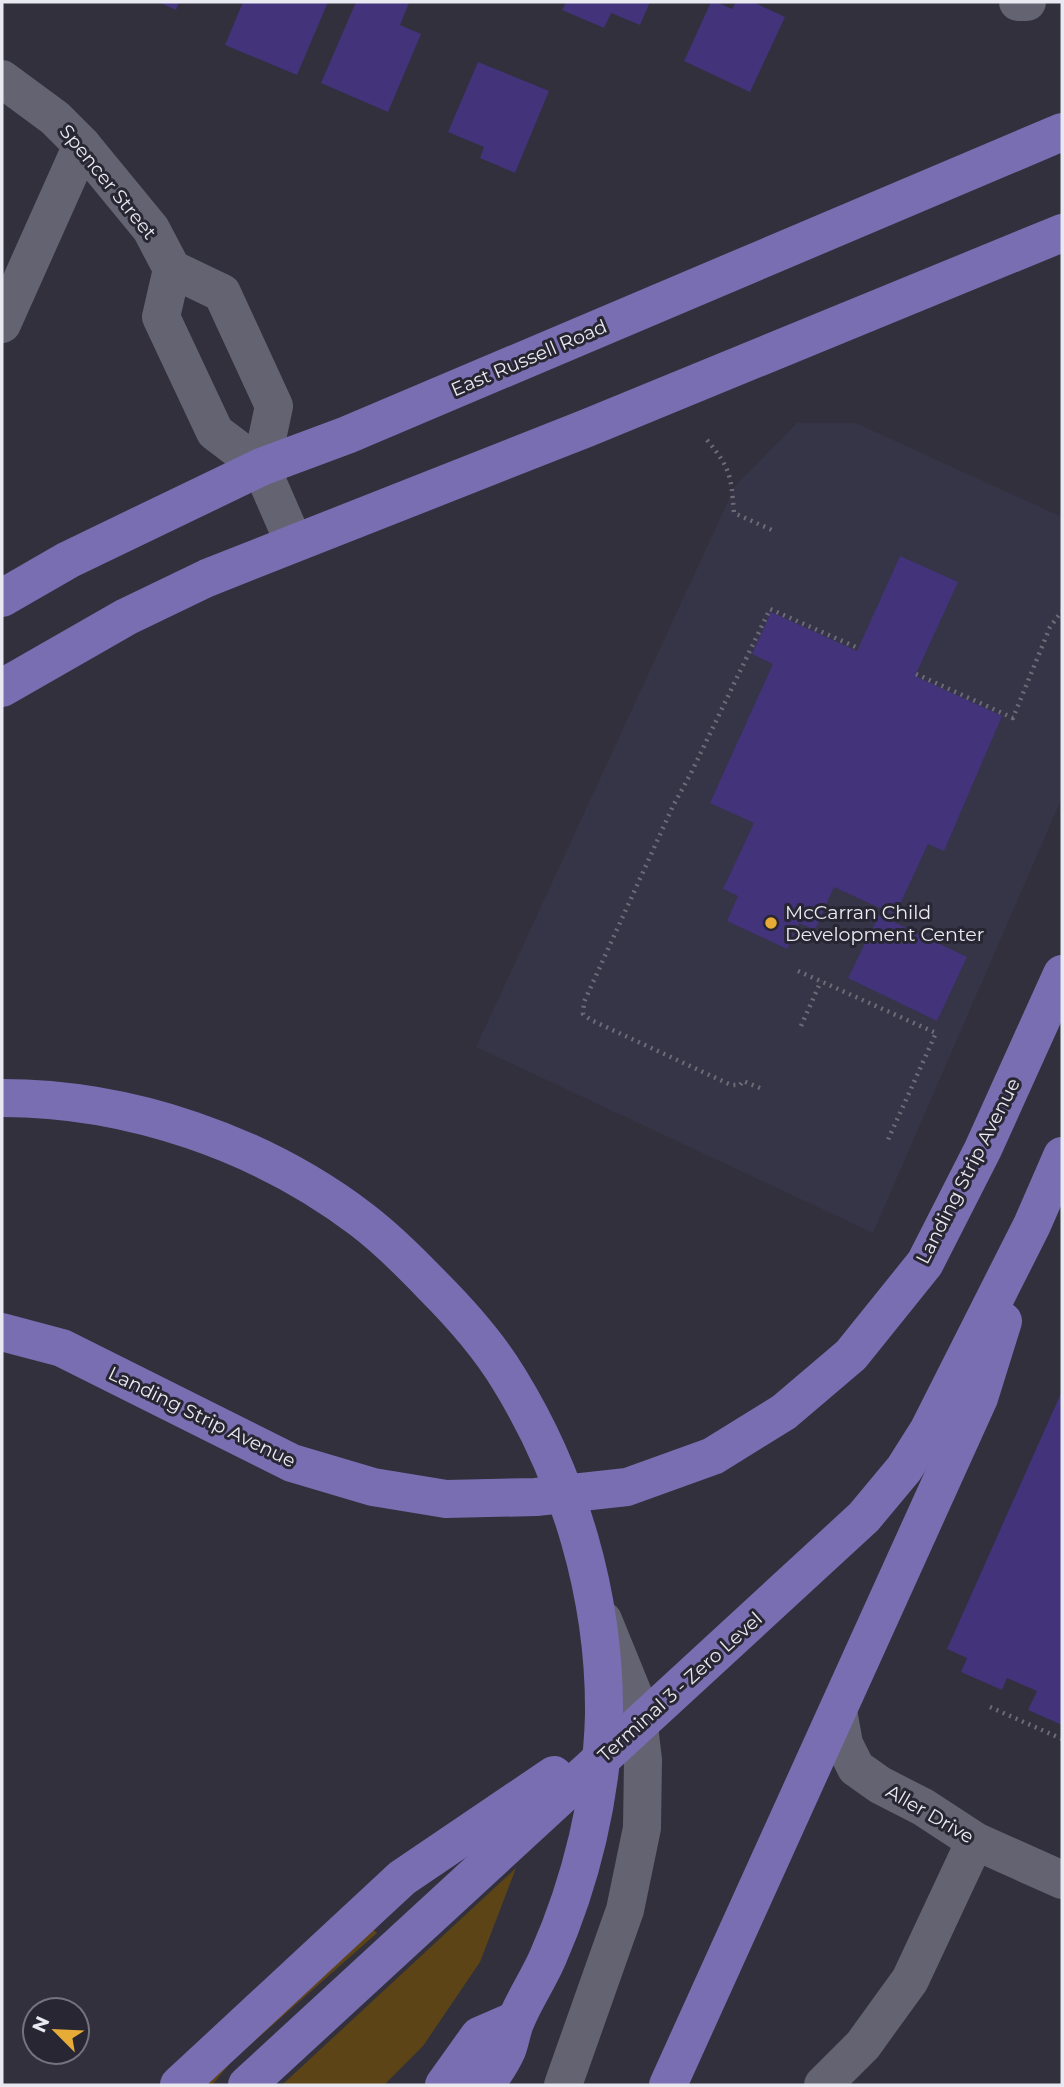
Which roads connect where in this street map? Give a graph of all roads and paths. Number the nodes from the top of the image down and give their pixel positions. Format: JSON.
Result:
{"nodes":[{"id":1,"x":1018,"y":2,"type":"edge"},
{"id":2,"x":1027,"y":2,"type":"edge"},
{"id":3,"x":2,"y":79,"type":"edge"},
{"id":4,"x":1062,"y":132,"type":"edge"},
{"id":5,"x":82,"y":145,"type":"junction"},
{"id":6,"x":1062,"y":233,"type":"edge"},
{"id":7,"x":172,"y":269,"type":"junction"},
{"id":8,"x":2,"y":324,"type":"edge"},
{"id":9,"x":707,"y":440,"type":"dead end"},
{"id":10,"x":261,"y":467,"type":"junction"},
{"id":11,"x":772,"y":530,"type":"dead end"},
{"id":12,"x":295,"y":543,"type":"junction"},
{"id":13,"x":2,"y":598,"type":"edge"},
{"id":14,"x":1062,"y":611,"type":"edge"},
{"id":15,"x":858,"y":648,"type":"dead end"},
{"id":16,"x":916,"y":674,"type":"dead end"},
{"id":17,"x":2,"y":688,"type":"edge"},
{"id":18,"x":798,"y":971,"type":"dead end"},
{"id":19,"x":1062,"y":974,"type":"edge"},
{"id":20,"x":821,"y":981,"type":"junction"},
{"id":21,"x":801,"y":1026,"type":"dead end"},
{"id":22,"x":760,"y":1088,"type":"dead end"},
{"id":23,"x":2,"y":1098,"type":"edge"},
{"id":24,"x":887,"y":1142,"type":"dead end"},
{"id":25,"x":1062,"y":1156,"type":"edge"},
{"id":26,"x":1032,"y":1225,"type":"junction"},
{"id":27,"x":2,"y":1332,"type":"edge"},
{"id":28,"x":592,"y":1593,"type":"junction"},
{"id":29,"x":660,"y":1702,"type":"junction"},
{"id":30,"x":990,"y":1707,"type":"dead end"},
{"id":31,"x":838,"y":1711,"type":"junction"},
{"id":32,"x":1062,"y":1739,"type":"edge"},
{"id":33,"x":975,"y":1841,"type":"junction"},
{"id":34,"x":1062,"y":1880,"type":"edge"},
{"id":35,"x":516,"y":2020,"type":"junction"},
{"id":36,"x":179,"y":2085,"type":"edge"},
{"id":37,"x":247,"y":2085,"type":"edge"},
{"id":38,"x":444,"y":2085,"type":"edge"},
{"id":39,"x":486,"y":2085,"type":"edge"},
{"id":40,"x":564,"y":2085,"type":"edge"},
{"id":41,"x":668,"y":2085,"type":"edge"},
{"id":42,"x":823,"y":2085,"type":"edge"}],
"edges":[{"from":1,"to":2,"type":"street"},
{"from":3,"to":5,"type":"street","name":"Spencer Street"},
{"from":4,"to":10,"type":"main road","name":"East Russell Road"},
{"from":5,"to":7,"type":"street","name":"Spencer Street"},
{"from":5,"to":8,"type":"street"},
{"from":6,"to":12,"type":"main road"},
{"from":7,"to":10,"type":"street"},
{"from":7,"to":10,"type":"street"},
{"from":9,"to":11,"type":"path"},
{"from":10,"to":12,"type":"street"},
{"from":10,"to":13,"type":"main road","name":"East Russell Road"},
{"from":12,"to":17,"type":"main road"},
{"from":14,"to":16,"type":"path"},
{"from":15,"to":22,"type":"path"},
{"from":18,"to":20,"type":"path"},
{"from":19,"to":27,"type":"main road","name":"Landing Strip Avenue"},
{"from":20,"to":21,"type":"path"},
{"from":20,"to":24,"type":"path"},
{"from":23,"to":28,"type":"main road"},
{"from":25,"to":26,"type":"main road"},
{"from":26,"to":29,"type":"main road","name":"Terminal 3 - Zero Level"},
{"from":26,"to":31,"type":"main road"},
{"from":28,"to":35,"type":"main road"},
{"from":28,"to":40,"type":"street"},
{"from":29,"to":36,"type":"main road"},
{"from":29,"to":37,"type":"main road","name":"Terminal 3 - Zero Level"},
{"from":30,"to":32,"type":"path"},
{"from":31,"to":33,"type":"street","name":"Aller Drive"},
{"from":31,"to":41,"type":"main road"},
{"from":33,"to":34,"type":"street","name":"Aller Drive"},
{"from":33,"to":42,"type":"street"},
{"from":35,"to":38,"type":"main road"},
{"from":35,"to":39,"type":"main road"}]}
